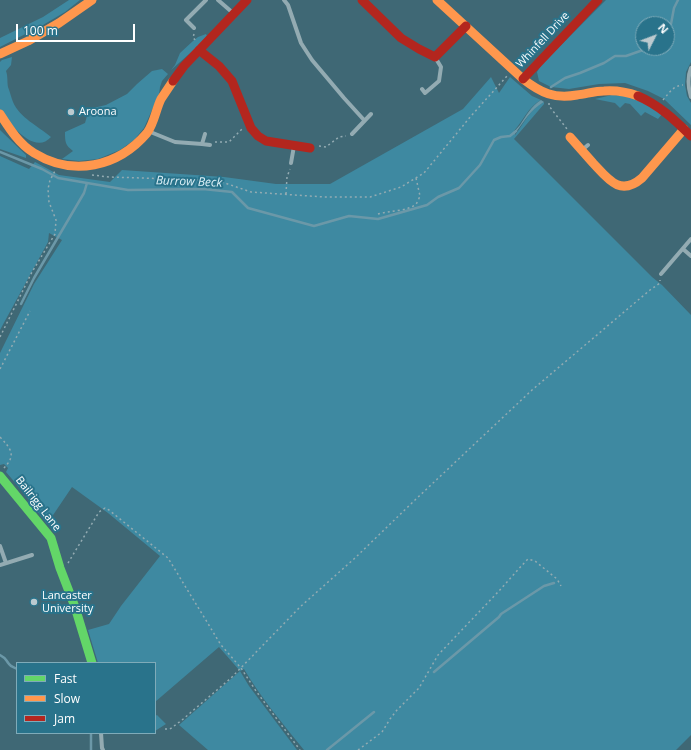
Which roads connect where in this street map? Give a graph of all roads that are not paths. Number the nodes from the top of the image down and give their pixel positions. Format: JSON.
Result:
{"nodes":[{"id":1,"x":92,"y":0,"type":"edge"},
{"id":2,"x":206,"y":0,"type":"edge"},
{"id":3,"x":218,"y":0,"type":"edge"},
{"id":4,"x":247,"y":0,"type":"edge"},
{"id":5,"x":284,"y":0,"type":"edge"},
{"id":6,"x":362,"y":0,"type":"edge"},
{"id":7,"x":438,"y":0,"type":"edge"},
{"id":8,"x":598,"y":0,"type":"edge"},
{"id":9,"x":234,"y":13,"type":"junction"},
{"id":10,"x":466,"y":26,"type":"junction"},
{"id":11,"x":194,"y":28,"type":"road end"},
{"id":12,"x":201,"y":48,"type":"junction"},
{"id":13,"x":0,"y":54,"type":"edge"},
{"id":14,"x":435,"y":57,"type":"junction"},
{"id":15,"x":691,"y":68,"type":"edge"},
{"id":16,"x":523,"y":79,"type":"junction"},
{"id":17,"x":422,"y":89,"type":"dead end"},
{"id":18,"x":691,"y":96,"type":"edge"},
{"id":19,"x":0,"y":114,"type":"edge"},
{"id":20,"x":371,"y":114,"type":"dead end"},
{"id":21,"x":364,"y":120,"type":"junction"},
{"id":22,"x":684,"y":129,"type":"junction"},
{"id":23,"x":148,"y":131,"type":"junction"},
{"id":24,"x":205,"y":134,"type":"dead end"},
{"id":25,"x":352,"y":134,"type":"road end"},
{"id":26,"x":691,"y":136,"type":"edge"},
{"id":27,"x":570,"y":137,"type":"road end"},
{"id":28,"x":202,"y":144,"type":"junction"},
{"id":29,"x":210,"y":145,"type":"road end"},
{"id":30,"x":294,"y":146,"type":"junction"},
{"id":31,"x":310,"y":148,"type":"road end"},
{"id":32,"x":291,"y":163,"type":"road end"},
{"id":33,"x":691,"y":239,"type":"edge"},
{"id":34,"x":683,"y":249,"type":"junction"},
{"id":35,"x":691,"y":256,"type":"edge"},
{"id":36,"x":661,"y":274,"type":"road end"},
{"id":37,"x":0,"y":476,"type":"edge"},
{"id":38,"x":0,"y":546,"type":"edge"},
{"id":39,"x":32,"y":555,"type":"dead end"},
{"id":40,"x":6,"y":564,"type":"junction"},
{"id":41,"x":0,"y":565,"type":"edge"},
{"id":42,"x":92,"y":662,"type":"edge"},
{"id":43,"x":101,"y":734,"type":"edge"},
{"id":44,"x":103,"y":750,"type":"edge"}],
"edges":[{"from":1,"to":13,"type":"street"},
{"from":2,"to":11,"type":"street"},
{"from":3,"to":9,"type":"street"},
{"from":4,"to":9,"type":"street"},
{"from":5,"to":21,"type":"street"},
{"from":6,"to":14,"type":"street"},
{"from":7,"to":10,"type":"street"},
{"from":8,"to":16,"type":"street","name":"Whinfell Drive"},
{"from":9,"to":12,"type":"street"},
{"from":10,"to":14,"type":"street"},
{"from":10,"to":16,"type":"street"},
{"from":12,"to":23,"type":"street"},
{"from":12,"to":30,"type":"street"},
{"from":14,"to":17,"type":"street"},
{"from":15,"to":18,"type":"street"},
{"from":16,"to":22,"type":"street"},
{"from":19,"to":23,"type":"street"},
{"from":20,"to":21,"type":"street"},
{"from":21,"to":25,"type":"street"},
{"from":22,"to":26,"type":"street"},
{"from":22,"to":27,"type":"street"},
{"from":23,"to":28,"type":"street"},
{"from":24,"to":28,"type":"street"},
{"from":28,"to":29,"type":"street"},
{"from":30,"to":31,"type":"street"},
{"from":30,"to":32,"type":"street"},
{"from":33,"to":34,"type":"street"},
{"from":34,"to":35,"type":"street"},
{"from":34,"to":36,"type":"street"},
{"from":37,"to":42,"type":"street","name":"Bailrigg Lane"},
{"from":38,"to":40,"type":"street"},
{"from":39,"to":40,"type":"street"},
{"from":40,"to":41,"type":"street"},
{"from":43,"to":44,"type":"street"}]}
